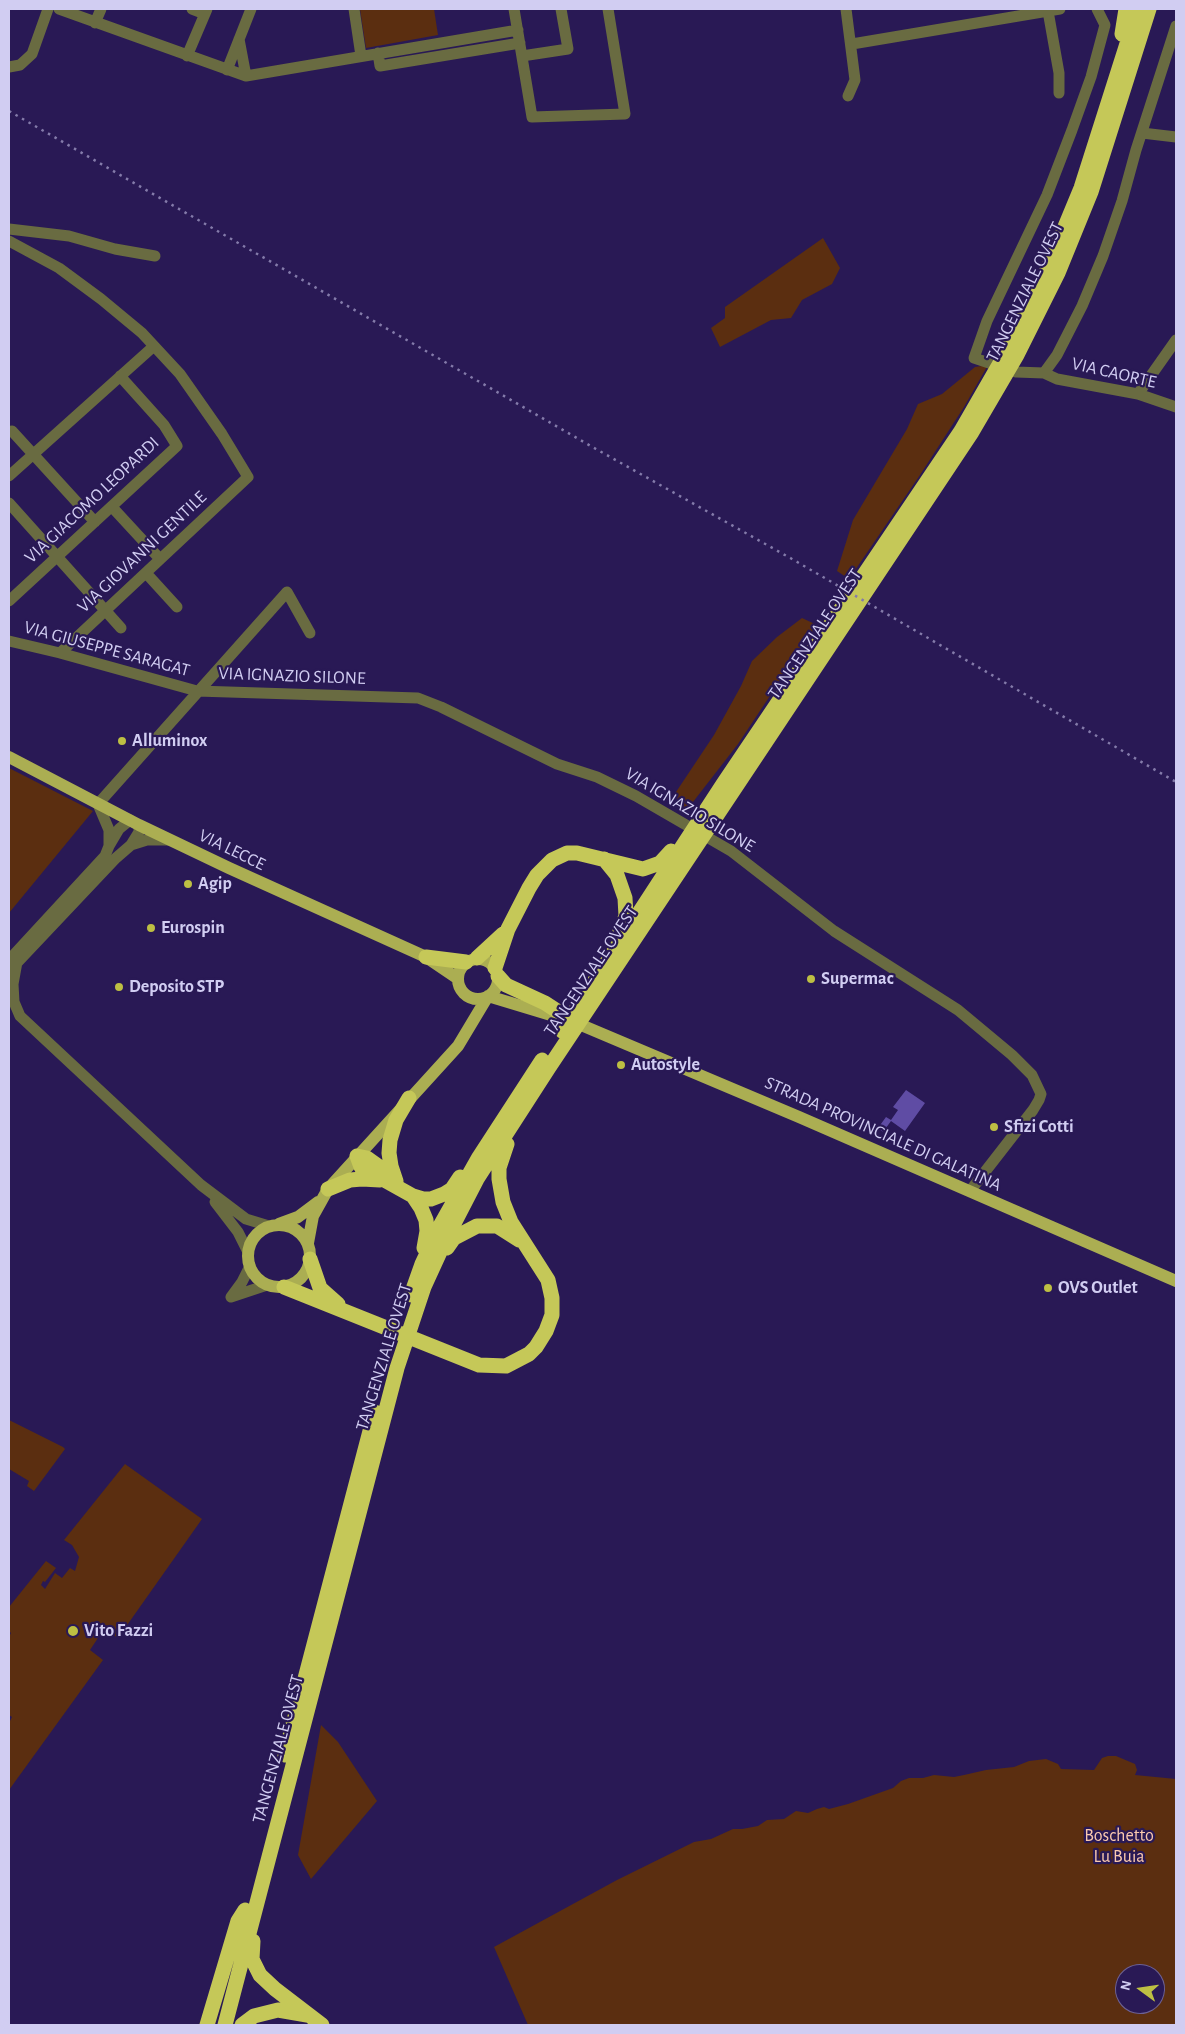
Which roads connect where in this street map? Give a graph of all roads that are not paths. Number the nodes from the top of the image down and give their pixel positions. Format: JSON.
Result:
{"nodes":[{"id":1,"x":48,"y":9,"type":"edge"},
{"id":2,"x":59,"y":9,"type":"edge"},
{"id":3,"x":101,"y":9,"type":"edge"},
{"id":4,"x":192,"y":9,"type":"edge"},
{"id":5,"x":251,"y":9,"type":"edge"},
{"id":6,"x":354,"y":9,"type":"edge"},
{"id":7,"x":514,"y":9,"type":"edge"},
{"id":8,"x":561,"y":9,"type":"edge"},
{"id":9,"x":608,"y":9,"type":"edge"},
{"id":10,"x":846,"y":9,"type":"edge"},
{"id":11,"x":1060,"y":9,"type":"edge"},
{"id":12,"x":1097,"y":9,"type":"edge"},
{"id":13,"x":1126,"y":9,"type":"edge"},
{"id":14,"x":1138,"y":9,"type":"edge"},
{"id":15,"x":1149,"y":9,"type":"edge"},
{"id":16,"x":1160,"y":9,"type":"edge"},
{"id":17,"x":1048,"y":10,"type":"junction"},
{"id":18,"x":206,"y":11,"type":"edge"},
{"id":19,"x":1026,"y":11,"type":"edge"},
{"id":20,"x":96,"y":22,"type":"junction"},
{"id":21,"x":1176,"y":26,"type":"edge"},
{"id":22,"x":518,"y":30,"type":"junction"},
{"id":23,"x":239,"y":39,"type":"junction"},
{"id":24,"x":520,"y":43,"type":"junction"},
{"id":25,"x":852,"y":44,"type":"junction"},
{"id":26,"x":378,"y":53,"type":"junction"},
{"id":27,"x":187,"y":56,"type":"junction"},
{"id":28,"x":361,"y":56,"type":"junction"},
{"id":29,"x":522,"y":56,"type":"junction"},
{"id":30,"x":9,"y":67,"type":"edge"},
{"id":31,"x":227,"y":70,"type":"junction"},
{"id":32,"x":246,"y":76,"type":"junction"},
{"id":33,"x":1059,"y":93,"type":"dead end"},
{"id":34,"x":848,"y":96,"type":"dead end"},
{"id":35,"x":1116,"y":116,"type":"junction"},
{"id":36,"x":1100,"y":128,"type":"junction"},
{"id":37,"x":1142,"y":132,"type":"junction"},
{"id":38,"x":1176,"y":137,"type":"edge"},
{"id":39,"x":9,"y":229,"type":"edge"},
{"id":40,"x":9,"y":241,"type":"edge"},
{"id":41,"x":155,"y":256,"type":"dead end"},
{"id":42,"x":1176,"y":340,"type":"edge"},
{"id":43,"x":154,"y":346,"type":"junction"},
{"id":44,"x":1012,"y":353,"type":"junction"},
{"id":45,"x":1044,"y":372,"type":"junction"},
{"id":46,"x":120,"y":376,"type":"junction"},
{"id":47,"x":1138,"y":394,"type":"junction"},
{"id":48,"x":1176,"y":407,"type":"edge"},
{"id":49,"x":12,"y":431,"type":"dead end"},
{"id":50,"x":33,"y":454,"type":"junction"},
{"id":51,"x":9,"y":476,"type":"edge"},
{"id":52,"x":9,"y":502,"type":"edge"},
{"id":53,"x":112,"y":507,"type":"junction"},
{"id":54,"x":95,"y":522,"type":"junction"},
{"id":55,"x":56,"y":557,"type":"junction"},
{"id":56,"x":160,"y":559,"type":"junction"},
{"id":57,"x":146,"y":573,"type":"junction"},
{"id":58,"x":9,"y":601,"type":"edge"},
{"id":59,"x":177,"y":607,"type":"dead end"},
{"id":60,"x":106,"y":610,"type":"junction"},
{"id":61,"x":121,"y":628,"type":"dead end"},
{"id":62,"x":310,"y":633,"type":"dead end"},
{"id":63,"x":9,"y":641,"type":"edge"},
{"id":64,"x":60,"y":653,"type":"junction"},
{"id":65,"x":816,"y":658,"type":"junction"},
{"id":66,"x":197,"y":691,"type":"junction"},
{"id":67,"x":9,"y":757,"type":"edge"},
{"id":68,"x":98,"y":804,"type":"junction"},
{"id":69,"x":702,"y":820,"type":"junction"},
{"id":70,"x":134,"y":822,"type":"junction"},
{"id":71,"x":689,"y":840,"type":"junction"},
{"id":72,"x":172,"y":841,"type":"junction"},
{"id":73,"x":131,"y":845,"type":"junction"},
{"id":74,"x":109,"y":846,"type":"junction"},
{"id":75,"x":603,"y":858,"type":"junction"},
{"id":76,"x":508,"y":930,"type":"junction"},
{"id":77,"x":426,"y":957,"type":"junction"},
{"id":78,"x":472,"y":960,"type":"junction"},
{"id":79,"x":13,"y":961,"type":"edge"},
{"id":80,"x":9,"y":971,"type":"edge"},
{"id":81,"x":497,"y":972,"type":"junction"},
{"id":82,"x":457,"y":978,"type":"junction"},
{"id":83,"x":594,"y":988,"type":"junction"},
{"id":84,"x":466,"y":996,"type":"junction"},
{"id":85,"x":488,"y":996,"type":"junction"},
{"id":86,"x":536,"y":998,"type":"junction"},
{"id":87,"x":12,"y":999,"type":"edge"},
{"id":88,"x":514,"y":1004,"type":"junction"},
{"id":89,"x":14,"y":1015,"type":"edge"},
{"id":90,"x":574,"y":1022,"type":"junction"},
{"id":91,"x":458,"y":1046,"type":"junction"},
{"id":92,"x":556,"y":1048,"type":"junction"},
{"id":93,"x":548,"y":1069,"type":"junction"},
{"id":94,"x":528,"y":1080,"type":"junction"},
{"id":95,"x":409,"y":1098,"type":"junction"},
{"id":96,"x":357,"y":1156,"type":"junction"},
{"id":97,"x":392,"y":1184,"type":"junction"},
{"id":98,"x":201,"y":1185,"type":"junction"},
{"id":99,"x":970,"y":1191,"type":"junction"},
{"id":100,"x":324,"y":1195,"type":"junction"},
{"id":101,"x":413,"y":1196,"type":"junction"},
{"id":102,"x":273,"y":1226,"type":"junction"},
{"id":103,"x":308,"y":1243,"type":"junction"},
{"id":104,"x":523,"y":1243,"type":"junction"},
{"id":105,"x":248,"y":1252,"type":"junction"},
{"id":106,"x":310,"y":1259,"type":"junction"},
{"id":107,"x":250,"y":1266,"type":"junction"},
{"id":108,"x":1176,"y":1281,"type":"edge"},
{"id":109,"x":267,"y":1285,"type":"junction"},
{"id":110,"x":284,"y":1287,"type":"junction"},
{"id":111,"x":419,"y":1290,"type":"junction"},
{"id":112,"x":350,"y":1312,"type":"junction"},
{"id":113,"x":393,"y":1367,"type":"junction"},
{"id":114,"x":284,"y":1798,"type":"junction"},
{"id":115,"x":245,"y":1910,"type":"junction"},
{"id":116,"x":316,"y":2021,"type":"edge"},
{"id":117,"x":207,"y":2025,"type":"edge"},
{"id":118,"x":215,"y":2025,"type":"edge"},
{"id":119,"x":225,"y":2025,"type":"edge"},
{"id":120,"x":242,"y":2025,"type":"edge"}],
"edges":[{"from":1,"to":30,"type":"street"},
{"from":2,"to":20,"type":"street"},
{"from":3,"to":20,"type":"street"},
{"from":4,"to":18,"type":"street"},
{"from":5,"to":23,"type":"street"},
{"from":6,"to":28,"type":"street"},
{"from":7,"to":22,"type":"street"},
{"from":8,"to":29,"type":"street"},
{"from":9,"to":29,"type":"street"},
{"from":10,"to":25,"type":"street"},
{"from":11,"to":17,"type":"street"},
{"from":12,"to":45,"type":"street"},
{"from":13,"to":36,"type":"highway"},
{"from":14,"to":36,"type":"highway","name":"TANGENZIALE OVEST"},
{"from":15,"to":35,"type":"highway","name":"TANGENZIALE OVEST"},
{"from":16,"to":35,"type":"highway"},
{"from":17,"to":19,"type":"street"},
{"from":17,"to":33,"type":"street"},
{"from":18,"to":27,"type":"street"},
{"from":19,"to":25,"type":"street"},
{"from":20,"to":27,"type":"street"},
{"from":21,"to":37,"type":"street"},
{"from":22,"to":24,"type":"street"},
{"from":22,"to":26,"type":"street"},
{"from":23,"to":31,"type":"street"},
{"from":23,"to":32,"type":"street"},
{"from":24,"to":26,"type":"street"},
{"from":24,"to":29,"type":"street"},
{"from":25,"to":34,"type":"street"},
{"from":26,"to":28,"type":"street"},
{"from":27,"to":31,"type":"street"},
{"from":28,"to":32,"type":"street"},
{"from":31,"to":32,"type":"street"},
{"from":35,"to":44,"type":"highway","name":"TANGENZIALE OVEST"},
{"from":36,"to":44,"type":"highway","name":"TANGENZIALE OVEST"},
{"from":37,"to":38,"type":"street"},
{"from":37,"to":45,"type":"street"},
{"from":39,"to":41,"type":"street"},
{"from":40,"to":43,"type":"street"},
{"from":42,"to":47,"type":"street"},
{"from":43,"to":46,"type":"street"},
{"from":43,"to":56,"type":"street","name":"VIA GIOVANNI GENTILE"},
{"from":44,"to":65,"type":"highway","name":"TANGENZIALE OVEST"},
{"from":45,"to":47,"type":"street","name":"VIA CAORTE"},
{"from":46,"to":50,"type":"street"},
{"from":46,"to":53,"type":"street","name":"VIA GIACOMO LEOPARDI"},
{"from":47,"to":48,"type":"street","name":"VIA CAORTE"},
{"from":49,"to":50,"type":"street"},
{"from":50,"to":51,"type":"street"},
{"from":50,"to":54,"type":"street"},
{"from":52,"to":55,"type":"street"},
{"from":53,"to":54,"type":"street","name":"VIA GIACOMO LEOPARDI"},
{"from":53,"to":56,"type":"street"},
{"from":54,"to":55,"type":"street","name":"VIA GIACOMO LEOPARDI"},
{"from":55,"to":58,"type":"street","name":"VIA GIACOMO LEOPARDI"},
{"from":55,"to":60,"type":"street"},
{"from":56,"to":57,"type":"street","name":"VIA GIOVANNI GENTILE"},
{"from":57,"to":59,"type":"street"},
{"from":57,"to":60,"type":"street","name":"VIA GIOVANNI GENTILE"},
{"from":60,"to":61,"type":"street"},
{"from":60,"to":64,"type":"street","name":"VIA GIOVANNI GENTILE"},
{"from":62,"to":66,"type":"street"},
{"from":63,"to":64,"type":"street","name":"VIA GIUSEPPE SARAGAT"},
{"from":64,"to":66,"type":"street","name":"VIA GIUSEPPE SARAGAT"},
{"from":65,"to":69,"type":"highway","name":"TANGENZIALE OVEST"},
{"from":65,"to":69,"type":"highway","name":"TANGENZIALE OVEST"},
{"from":66,"to":68,"type":"street"},
{"from":66,"to":99,"type":"street","name":"VIA IGNAZIO SILONE"},
{"from":67,"to":68,"type":"main road","name":"VIA LECCE"},
{"from":68,"to":70,"type":"main road","name":"VIA LECCE"},
{"from":68,"to":74,"type":"street"},
{"from":69,"to":71,"type":"highway","name":"TANGENZIALE OVEST"},
{"from":70,"to":72,"type":"main road","name":"VIA LECCE"},
{"from":70,"to":73,"type":"street"},
{"from":70,"to":74,"type":"street"},
{"from":71,"to":75,"type":"highway"},
{"from":71,"to":83,"type":"highway","name":"TANGENZIALE OVEST"},
{"from":72,"to":73,"type":"street"},
{"from":72,"to":77,"type":"main road","name":"VIA LECCE"},
{"from":73,"to":79,"type":"street"},
{"from":74,"to":79,"type":"street"},
{"from":75,"to":76,"type":"highway"},
{"from":75,"to":83,"type":"highway"},
{"from":76,"to":78,"type":"highway"},
{"from":76,"to":81,"type":"highway"},
{"from":77,"to":78,"type":"highway"},
{"from":77,"to":82,"type":"main road","name":"VIA LECCE"},
{"from":78,"to":81,"type":"main road"},
{"from":78,"to":82,"type":"main road"},
{"from":79,"to":80,"type":"street"},
{"from":79,"to":87,"type":"street"},
{"from":81,"to":85,"type":"main road"},
{"from":81,"to":86,"type":"highway"},
{"from":82,"to":84,"type":"main road"},
{"from":83,"to":92,"type":"highway","name":"TANGENZIALE OVEST"},
{"from":84,"to":85,"type":"main road"},
{"from":84,"to":91,"type":"main road"},
{"from":85,"to":88,"type":"main road","name":"STRADA PROVINCIALE DI GALATINA"},
{"from":85,"to":91,"type":"main road"},
{"from":86,"to":88,"type":"street"},
{"from":86,"to":90,"type":"highway"},
{"from":87,"to":89,"type":"street"},
{"from":88,"to":90,"type":"main road","name":"STRADA PROVINCIALE DI GALATINA"},
{"from":89,"to":98,"type":"street"},
{"from":90,"to":99,"type":"main road","name":"STRADA PROVINCIALE DI GALATINA"},
{"from":91,"to":95,"type":"main road"},
{"from":92,"to":93,"type":"highway","name":"TANGENZIALE OVEST"},
{"from":92,"to":94,"type":"highway","name":"TANGENZIALE OVEST"},
{"from":93,"to":104,"type":"highway"},
{"from":93,"to":111,"type":"highway","name":"TANGENZIALE OVEST"},
{"from":94,"to":101,"type":"highway"},
{"from":94,"to":111,"type":"highway","name":"TANGENZIALE OVEST"},
{"from":95,"to":96,"type":"main road"},
{"from":95,"to":97,"type":"highway"},
{"from":96,"to":97,"type":"highway"},
{"from":96,"to":100,"type":"main road"},
{"from":97,"to":100,"type":"highway"},
{"from":97,"to":101,"type":"highway"},
{"from":98,"to":102,"type":"street"},
{"from":98,"to":105,"type":"street"},
{"from":99,"to":108,"type":"main road","name":"STRADA PROVINCIALE DI GALATINA"},
{"from":100,"to":102,"type":"main road"},
{"from":100,"to":103,"type":"main road"},
{"from":101,"to":111,"type":"highway"},
{"from":102,"to":103,"type":"main road"},
{"from":102,"to":105,"type":"main road"},
{"from":103,"to":106,"type":"main road"},
{"from":104,"to":111,"type":"highway"},
{"from":104,"to":112,"type":"highway"},
{"from":105,"to":107,"type":"main road"},
{"from":106,"to":110,"type":"main road"},
{"from":106,"to":112,"type":"highway"},
{"from":107,"to":109,"type":"main road"},
{"from":107,"to":109,"type":"street"},
{"from":109,"to":110,"type":"main road"},
{"from":110,"to":112,"type":"highway"},
{"from":111,"to":113,"type":"highway","name":"TANGENZIALE OVEST"},
{"from":113,"to":114,"type":"highway","name":"TANGENZIALE OVEST"},
{"from":113,"to":115,"type":"highway","name":"TANGENZIALE OVEST"},
{"from":114,"to":116,"type":"highway"},
{"from":114,"to":119,"type":"highway","name":"TANGENZIALE OVEST"},
{"from":115,"to":117,"type":"highway"},
{"from":115,"to":118,"type":"highway","name":"TANGENZIALE OVEST"},
{"from":116,"to":120,"type":"highway"}]}
